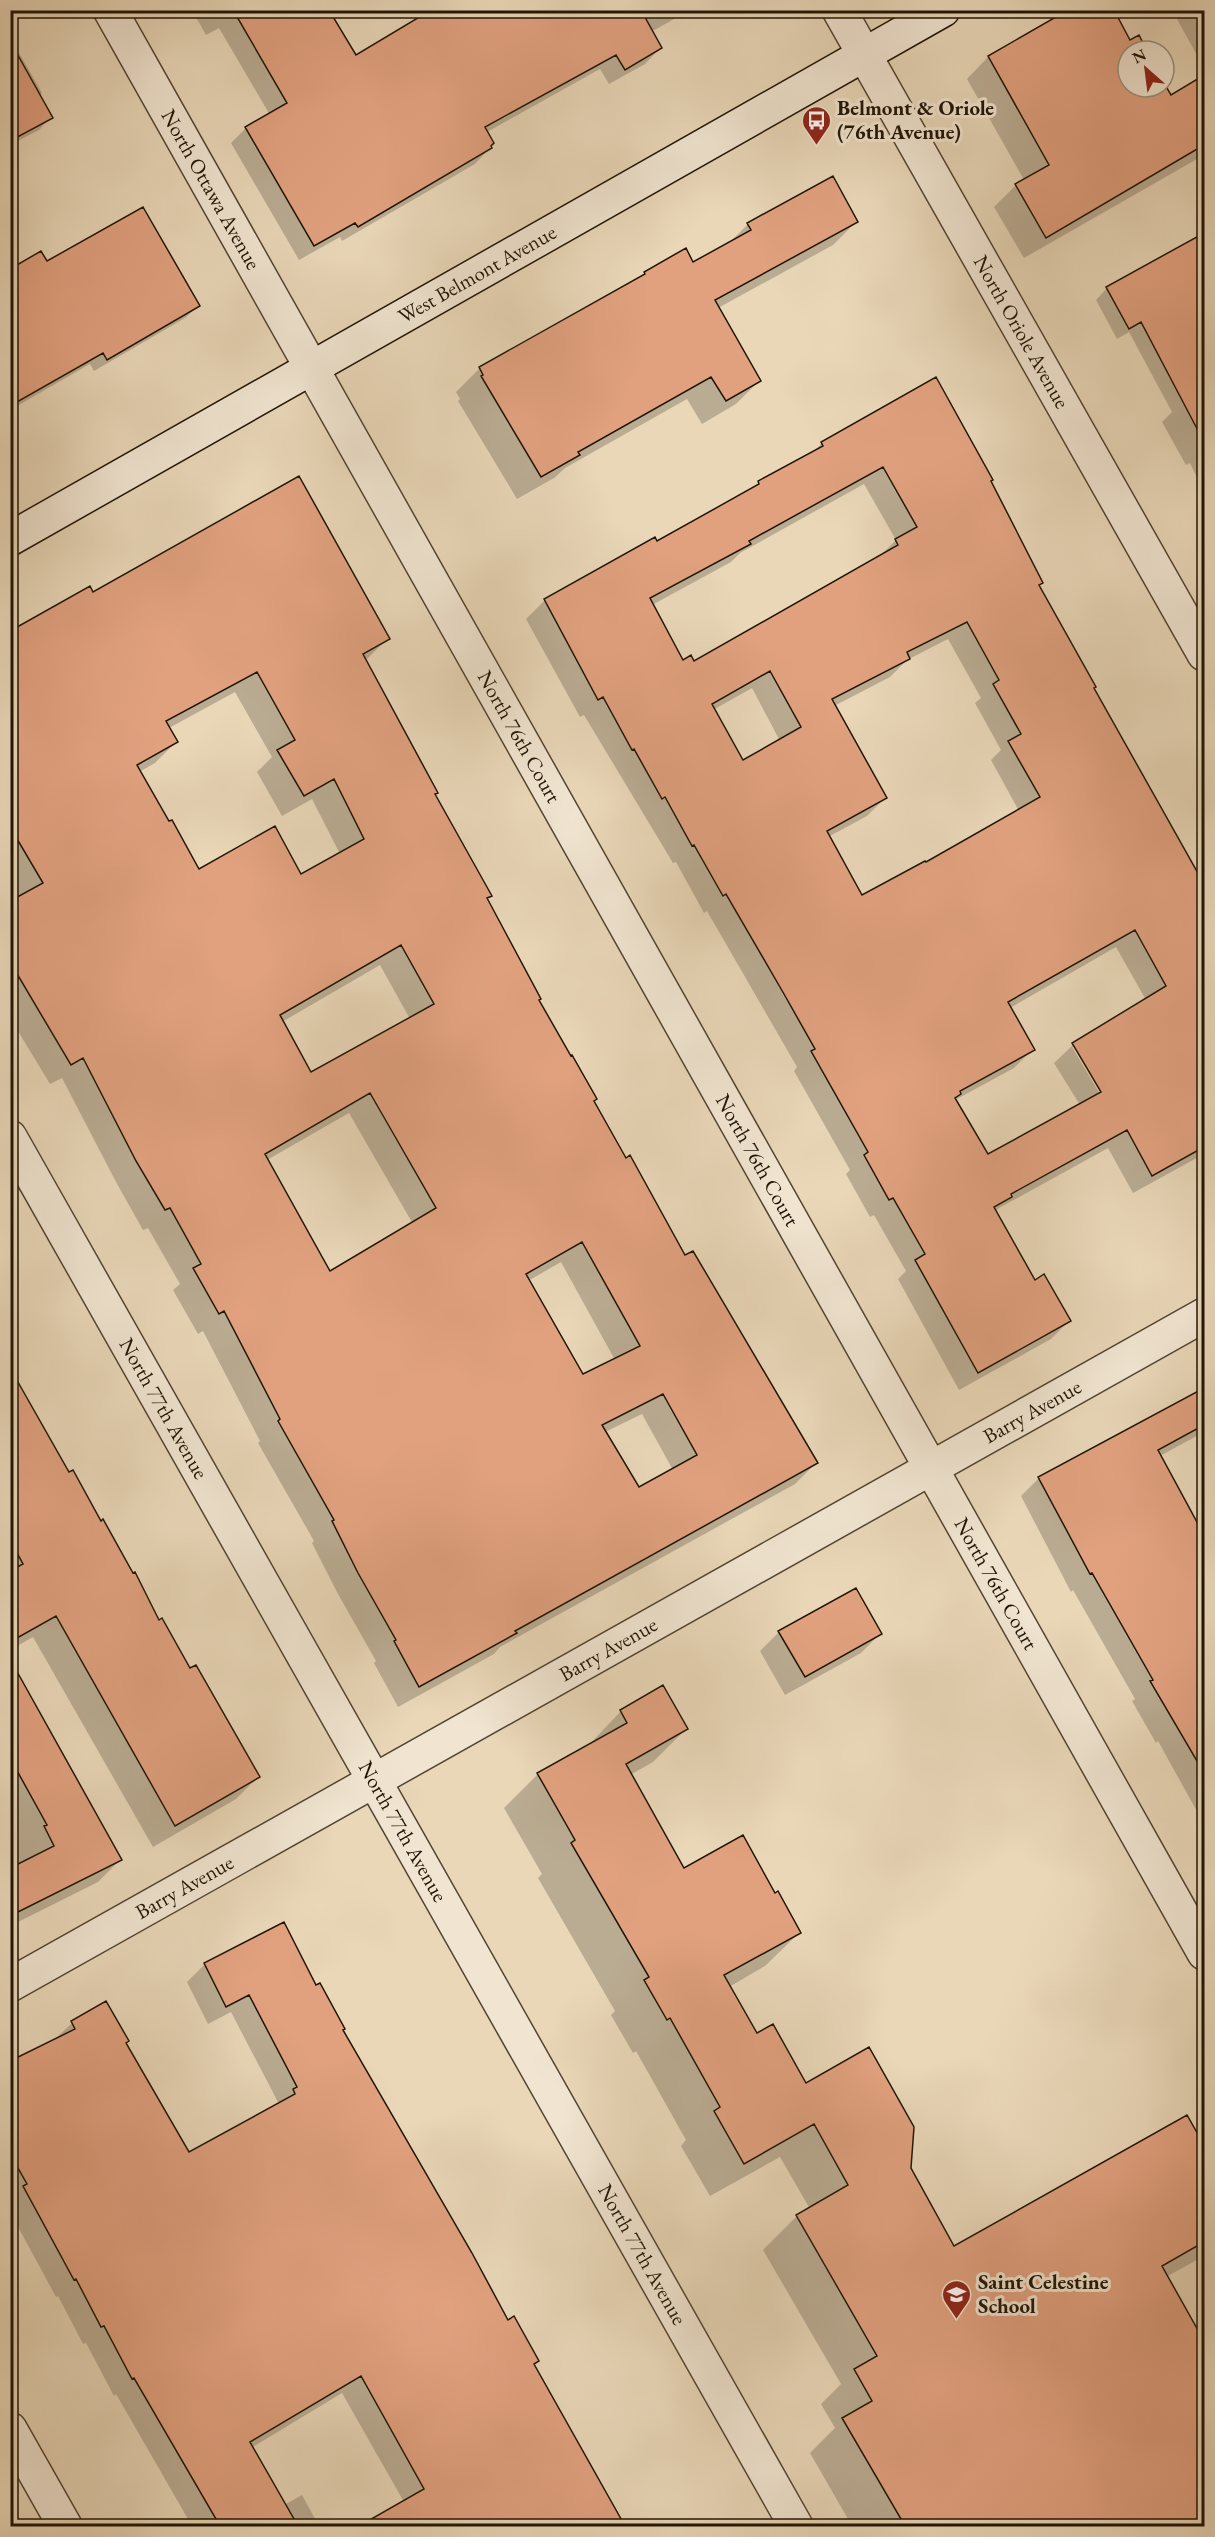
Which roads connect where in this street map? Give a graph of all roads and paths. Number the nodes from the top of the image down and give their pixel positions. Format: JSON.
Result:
{"nodes":[{"id":1,"x":110,"y":10,"type":"edge"},
{"id":2,"x":839,"y":10,"type":"edge"},
{"id":3,"x":943,"y":10,"type":"edge"},
{"id":4,"x":864,"y":54,"type":"junction"},
{"id":5,"x":310,"y":369,"type":"junction"},
{"id":6,"x":10,"y":539,"type":"edge"},
{"id":7,"x":1204,"y":654,"type":"edge"},
{"id":8,"x":10,"y":1137,"type":"edge"},
{"id":9,"x":1204,"y":1314,"type":"edge"},
{"id":10,"x":931,"y":1468,"type":"junction"},
{"id":11,"x":374,"y":1781,"type":"junction"},
{"id":12,"x":1204,"y":1953,"type":"edge"},
{"id":13,"x":10,"y":1985,"type":"edge"},
{"id":14,"x":10,"y":2429,"type":"edge"},
{"id":15,"x":65,"y":2526,"type":"edge"},
{"id":16,"x":796,"y":2526,"type":"edge"}],
"edges":[{"from":1,"to":5,"type":"street","name":"North Ottawa Avenue"},
{"from":2,"to":4,"type":"street","name":"North Oriole Avenue"},
{"from":3,"to":4,"type":"street","name":"West Belmont Avenue"},
{"from":4,"to":5,"type":"street","name":"West Belmont Avenue"},
{"from":4,"to":7,"type":"street","name":"North Oriole Avenue"},
{"from":5,"to":6,"type":"street","name":"West Belmont Avenue"},
{"from":5,"to":10,"type":"street","name":"North 76th Court"},
{"from":8,"to":11,"type":"street","name":"North 77th Avenue"},
{"from":9,"to":10,"type":"street","name":"Barry Avenue"},
{"from":10,"to":11,"type":"street","name":"Barry Avenue"},
{"from":10,"to":12,"type":"street","name":"North 76th Court"},
{"from":11,"to":13,"type":"street","name":"Barry Avenue"},
{"from":11,"to":16,"type":"street","name":"North 77th Avenue"},
{"from":14,"to":15,"type":"street"}]}
